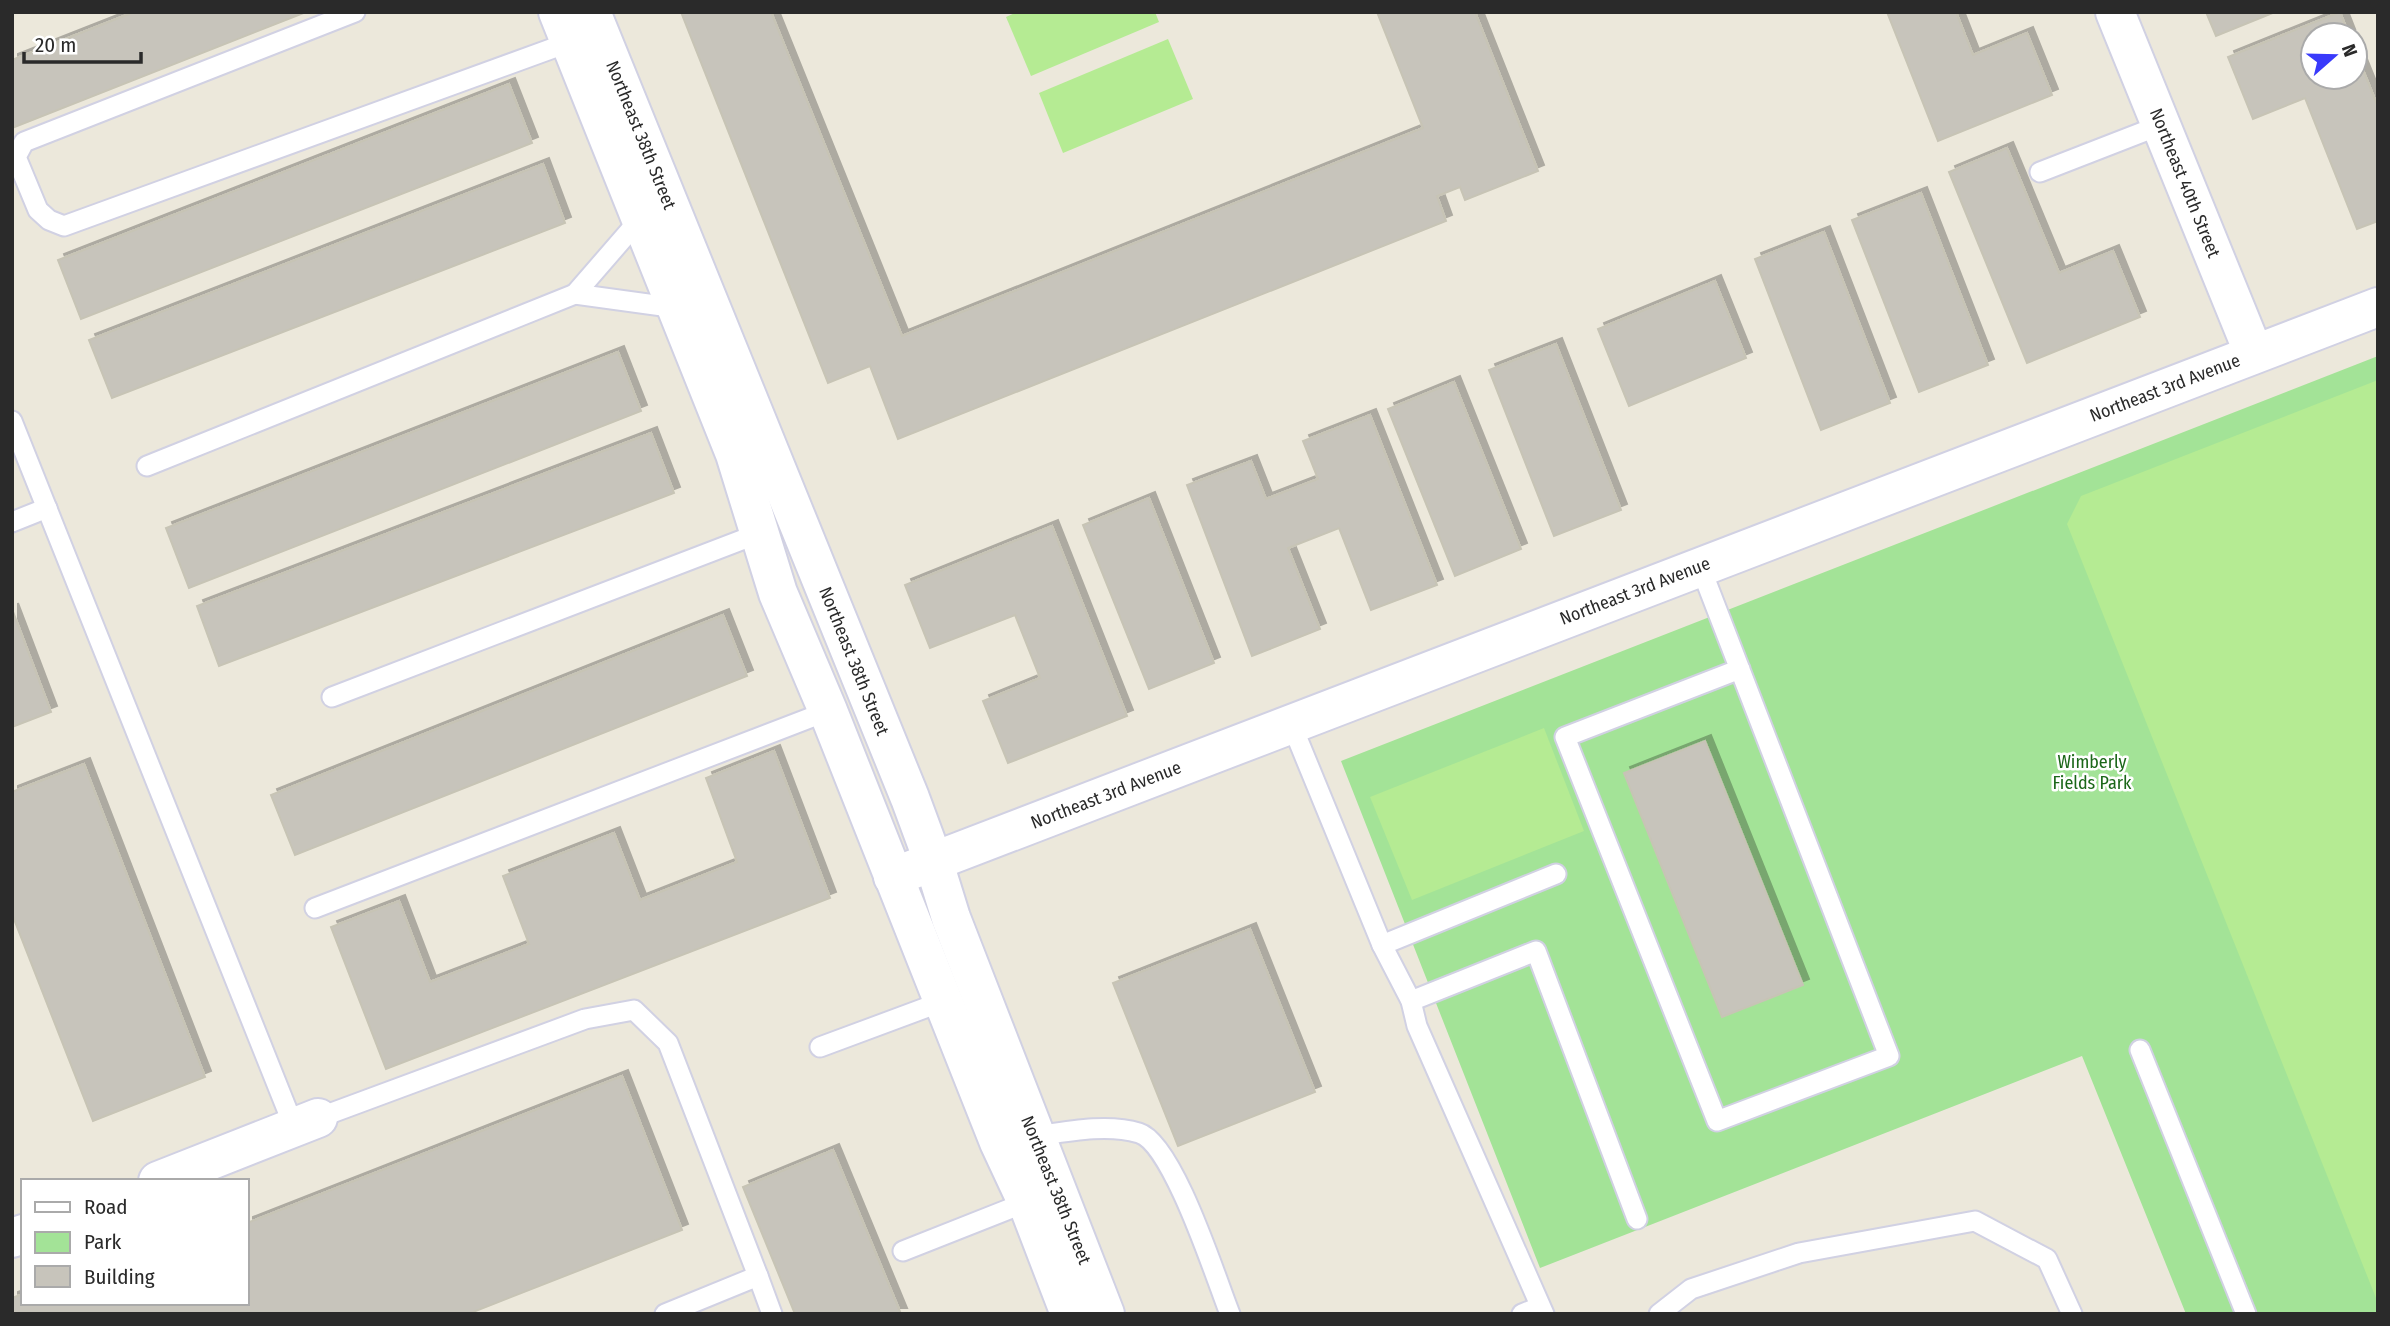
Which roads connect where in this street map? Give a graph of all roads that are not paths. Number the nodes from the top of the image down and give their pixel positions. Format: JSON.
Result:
{"nodes":[{"id":1,"x":355,"y":12,"type":"edge"},
{"id":2,"x":2115,"y":12,"type":"edge"},
{"id":3,"x":573,"y":22,"type":"edge"},
{"id":4,"x":2161,"y":125,"type":"junction"},
{"id":5,"x":2040,"y":172,"type":"dead end"},
{"id":6,"x":640,"y":219,"type":"junction"},
{"id":7,"x":575,"y":294,"type":"junction"},
{"id":8,"x":2378,"y":307,"type":"edge"},
{"id":9,"x":677,"y":309,"type":"junction"},
{"id":10,"x":2254,"y":354,"type":"junction"},
{"id":11,"x":12,"y":421,"type":"edge"},
{"id":12,"x":147,"y":466,"type":"dead end"},
{"id":13,"x":47,"y":508,"type":"junction"},
{"id":14,"x":12,"y":522,"type":"edge"},
{"id":15,"x":761,"y":533,"type":"junction"},
{"id":16,"x":1700,"y":566,"type":"junction"},
{"id":17,"x":1740,"y":669,"type":"junction"},
{"id":18,"x":332,"y":697,"type":"dead end"},
{"id":19,"x":828,"y":711,"type":"junction"},
{"id":20,"x":1291,"y":723,"type":"junction"},
{"id":21,"x":934,"y":863,"type":"junction"},
{"id":22,"x":1556,"y":874,"type":"dead end"},
{"id":23,"x":893,"y":877,"type":"junction"},
{"id":24,"x":315,"y":908,"type":"dead end"},
{"id":25,"x":1382,"y":945,"type":"junction"},
{"id":26,"x":944,"y":1000,"type":"junction"},
{"id":27,"x":1411,"y":1001,"type":"junction"},
{"id":28,"x":820,"y":1047,"type":"dead end"},
{"id":29,"x":2140,"y":1050,"type":"dead end"},
{"id":30,"x":306,"y":1122,"type":"junction"},
{"id":31,"x":1017,"y":1139,"type":"junction"},
{"id":32,"x":163,"y":1179,"type":"edge"},
{"id":33,"x":1027,"y":1202,"type":"junction"},
{"id":34,"x":1637,"y":1219,"type":"dead end"},
{"id":35,"x":903,"y":1251,"type":"dead end"},
{"id":36,"x":758,"y":1276,"type":"junction"},
{"id":37,"x":1535,"y":1312,"type":"edge"},
{"id":38,"x":665,"y":1314,"type":"edge"},
{"id":39,"x":772,"y":1314,"type":"edge"},
{"id":40,"x":1070,"y":1314,"type":"edge"},
{"id":41,"x":1105,"y":1314,"type":"edge"},
{"id":42,"x":1230,"y":1314,"type":"edge"},
{"id":43,"x":1659,"y":1314,"type":"edge"},
{"id":44,"x":2072,"y":1314,"type":"edge"},
{"id":45,"x":2246,"y":1314,"type":"edge"}],
"edges":[{"from":1,"to":3,"type":"lane"},
{"from":2,"to":4,"type":"street","name":"Northeast 40th Street"},
{"from":3,"to":6,"type":"street","name":"Northeast 38th Street"},
{"from":3,"to":21,"type":"street","name":"Northeast 38th Street"},
{"from":4,"to":5,"type":"lane"},
{"from":4,"to":10,"type":"street","name":"Northeast 40th Street"},
{"from":6,"to":7,"type":"lane"},
{"from":6,"to":9,"type":"street","name":"Northeast 38th Street"},
{"from":7,"to":9,"type":"lane"},
{"from":7,"to":12,"type":"lane"},
{"from":8,"to":10,"type":"street","name":"Northeast 3rd Avenue"},
{"from":9,"to":15,"type":"street","name":"Northeast 38th Street"},
{"from":10,"to":16,"type":"street","name":"Northeast 3rd Avenue"},
{"from":11,"to":13,"type":"lane"},
{"from":13,"to":14,"type":"lane"},
{"from":13,"to":30,"type":"lane"},
{"from":15,"to":18,"type":"lane"},
{"from":15,"to":19,"type":"street","name":"Northeast 38th Street"},
{"from":16,"to":17,"type":"lane"},
{"from":16,"to":20,"type":"street","name":"Northeast 3rd Avenue"},
{"from":17,"to":17,"type":"lane"},
{"from":19,"to":23,"type":"street","name":"Northeast 38th Street"},
{"from":19,"to":24,"type":"lane"},
{"from":20,"to":21,"type":"street","name":"Northeast 3rd Avenue"},
{"from":20,"to":25,"type":"lane"},
{"from":21,"to":23,"type":"street","name":"Northeast 3rd Avenue"},
{"from":21,"to":31,"type":"street","name":"Northeast 38th Street"},
{"from":22,"to":25,"type":"lane"},
{"from":23,"to":26,"type":"street","name":"Northeast 38th Street"},
{"from":25,"to":27,"type":"lane"},
{"from":26,"to":28,"type":"lane"},
{"from":26,"to":31,"type":"street","name":"Northeast 38th Street"},
{"from":27,"to":34,"type":"lane"},
{"from":27,"to":37,"type":"lane"},
{"from":29,"to":45,"type":"lane"},
{"from":30,"to":32,"type":"street"},
{"from":30,"to":36,"type":"lane"},
{"from":31,"to":33,"type":"street","name":"Northeast 38th Street"},
{"from":31,"to":41,"type":"street","name":"Northeast 38th Street"},
{"from":31,"to":42,"type":"lane"},
{"from":33,"to":35,"type":"lane"},
{"from":33,"to":40,"type":"street","name":"Northeast 38th Street"},
{"from":36,"to":38,"type":"lane"},
{"from":36,"to":39,"type":"lane"},
{"from":43,"to":44,"type":"lane"}]}
